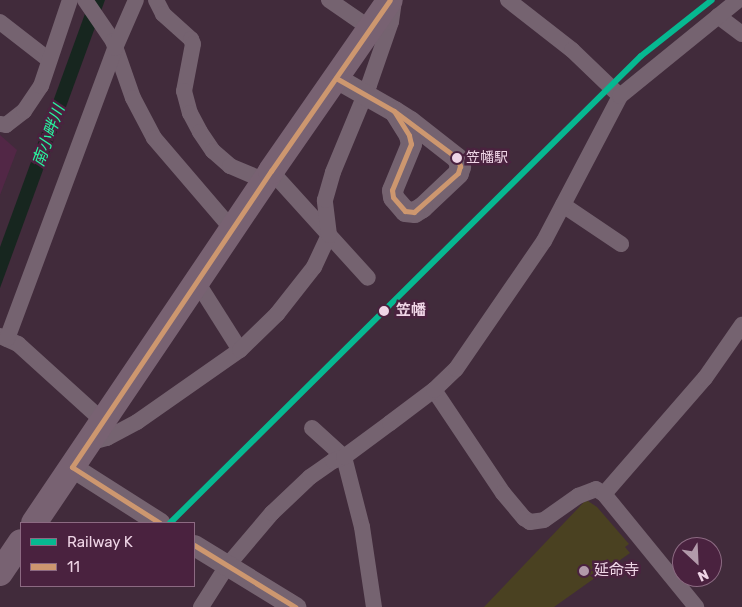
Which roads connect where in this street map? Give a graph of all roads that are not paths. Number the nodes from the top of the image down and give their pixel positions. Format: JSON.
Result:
{"nodes":[{"id":1,"x":70,"y":0,"type":"edge"},
{"id":2,"x":84,"y":0,"type":"edge"},
{"id":3,"x":136,"y":0,"type":"edge"},
{"id":4,"x":156,"y":0,"type":"edge"},
{"id":5,"x":329,"y":0,"type":"edge"},
{"id":6,"x":392,"y":0,"type":"edge"},
{"id":7,"x":508,"y":0,"type":"edge"},
{"id":8,"x":738,"y":0,"type":"edge"},
{"id":9,"x":718,"y":16,"type":"junction"},
{"id":10,"x":0,"y":22,"type":"edge"},
{"id":11,"x":371,"y":29,"type":"junction"},
{"id":12,"x":742,"y":34,"type":"edge"},
{"id":13,"x":114,"y":44,"type":"junction"},
{"id":14,"x":49,"y":60,"type":"junction"},
{"id":15,"x":336,"y":78,"type":"junction"},
{"id":16,"x":365,"y":95,"type":"junction"},
{"id":17,"x":620,"y":96,"type":"junction"},
{"id":18,"x":394,"y":111,"type":"junction"},
{"id":19,"x":0,"y":124,"type":"edge"},
{"id":20,"x":268,"y":176,"type":"junction"},
{"id":21,"x":563,"y":206,"type":"junction"},
{"id":22,"x":232,"y":229,"type":"junction"},
{"id":23,"x":329,"y":235,"type":"junction"},
{"id":24,"x":622,"y":244,"type":"dead end"},
{"id":25,"x":368,"y":278,"type":"dead end"},
{"id":26,"x":198,"y":282,"type":"junction"},
{"id":27,"x":742,"y":325,"type":"edge"},
{"id":28,"x":4,"y":337,"type":"edge"},
{"id":29,"x":240,"y":350,"type":"junction"},
{"id":30,"x":434,"y":390,"type":"junction"},
{"id":31,"x":103,"y":421,"type":"junction"},
{"id":32,"x":312,"y":428,"type":"dead end"},
{"id":33,"x":88,"y":443,"type":"junction"},
{"id":34,"x":344,"y":457,"type":"junction"},
{"id":35,"x":72,"y":467,"type":"junction"},
{"id":36,"x":604,"y":494,"type":"junction"},
{"id":37,"x":35,"y":522,"type":"edge"},
{"id":38,"x":158,"y":522,"type":"edge"},
{"id":39,"x":20,"y":543,"type":"edge"},
{"id":40,"x":195,"y":546,"type":"edge"},
{"id":41,"x":2,"y":566,"type":"edge"},
{"id":42,"x":227,"y":566,"type":"junction"},
{"id":43,"x":201,"y":607,"type":"edge"},
{"id":44,"x":295,"y":607,"type":"edge"},
{"id":45,"x":374,"y":607,"type":"edge"},
{"id":46,"x":696,"y":607,"type":"edge"}],
"edges":[{"from":1,"to":14,"type":"street"},
{"from":2,"to":13,"type":"street"},
{"from":3,"to":13,"type":"street"},
{"from":4,"to":20,"type":"street"},
{"from":5,"to":11,"type":"street"},
{"from":6,"to":11,"type":"main road"},
{"from":6,"to":16,"type":"street"},
{"from":7,"to":17,"type":"street"},
{"from":8,"to":9,"type":"street"},
{"from":9,"to":12,"type":"street"},
{"from":9,"to":17,"type":"street"},
{"from":10,"to":14,"type":"street"},
{"from":11,"to":15,"type":"main road"},
{"from":13,"to":22,"type":"street"},
{"from":13,"to":28,"type":"street"},
{"from":14,"to":19,"type":"street"},
{"from":15,"to":16,"type":"street"},
{"from":15,"to":20,"type":"main road"},
{"from":16,"to":18,"type":"street"},
{"from":16,"to":23,"type":"street"},
{"from":17,"to":21,"type":"street"},
{"from":18,"to":18,"type":"street"},
{"from":20,"to":22,"type":"main road"},
{"from":20,"to":23,"type":"street"},
{"from":21,"to":24,"type":"street"},
{"from":21,"to":30,"type":"street"},
{"from":22,"to":26,"type":"main road"},
{"from":23,"to":25,"type":"street"},
{"from":23,"to":29,"type":"street"},
{"from":26,"to":29,"type":"street"},
{"from":26,"to":31,"type":"main road"},
{"from":27,"to":36,"type":"street"},
{"from":28,"to":31,"type":"street"},
{"from":29,"to":33,"type":"street"},
{"from":30,"to":34,"type":"street"},
{"from":30,"to":36,"type":"street"},
{"from":31,"to":33,"type":"main road"},
{"from":32,"to":34,"type":"street"},
{"from":33,"to":35,"type":"main road"},
{"from":34,"to":42,"type":"street"},
{"from":34,"to":45,"type":"street"},
{"from":35,"to":37,"type":"main road"},
{"from":35,"to":38,"type":"street"},
{"from":36,"to":46,"type":"street"},
{"from":39,"to":41,"type":"main road"},
{"from":40,"to":42,"type":"street"},
{"from":42,"to":43,"type":"street"},
{"from":42,"to":44,"type":"street"}]}
